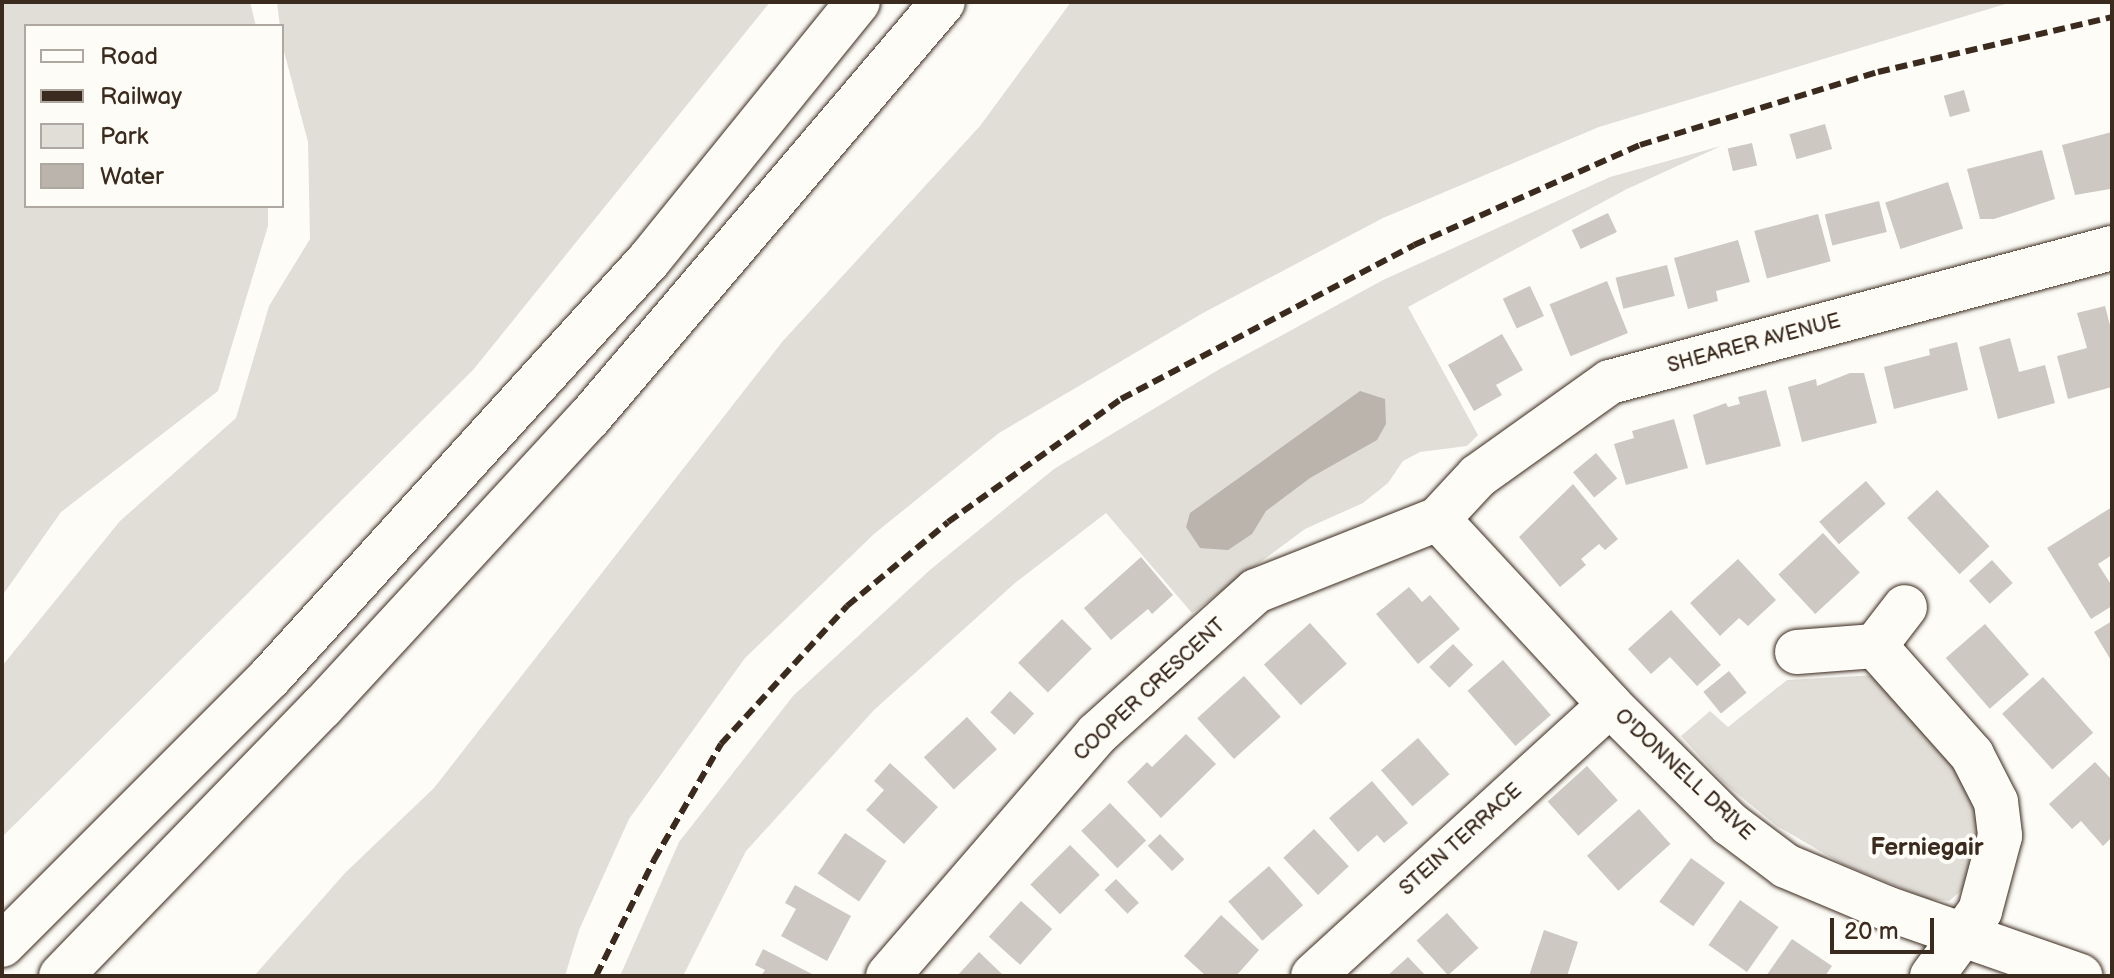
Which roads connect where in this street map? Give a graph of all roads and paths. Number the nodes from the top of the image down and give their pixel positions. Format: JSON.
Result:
{"nodes":[{"id":1,"x":858,"y":2,"type":"edge"},
{"id":2,"x":943,"y":2,"type":"edge"},
{"id":3,"x":2112,"y":248,"type":"edge"},
{"id":4,"x":1438,"y":519,"type":"junction"},
{"id":5,"x":1905,"y":607,"type":"dead end"},
{"id":6,"x":1875,"y":646,"type":"junction"},
{"id":7,"x":1797,"y":652,"type":"dead end"},
{"id":8,"x":1610,"y":705,"type":"junction"},
{"id":9,"x":1961,"y":936,"type":"junction"},
{"id":10,"x":2,"y":945,"type":"edge"},
{"id":11,"x":61,"y":976,"type":"edge"},
{"id":12,"x":888,"y":976,"type":"edge"},
{"id":13,"x":1313,"y":976,"type":"edge"},
{"id":14,"x":1932,"y":976,"type":"edge"},
{"id":15,"x":2080,"y":976,"type":"edge"}],
"edges":[{"from":1,"to":10,"type":"main road"},
{"from":2,"to":11,"type":"main road"},
{"from":3,"to":4,"type":"main road","name":"SHEARER AVENUE"},
{"from":4,"to":8,"type":"main road","name":"O'DONNELL DRIVE"},
{"from":4,"to":12,"type":"main road","name":"COOPER CRESCENT"},
{"from":5,"to":6,"type":"main road"},
{"from":6,"to":7,"type":"main road"},
{"from":6,"to":9,"type":"main road"},
{"from":8,"to":9,"type":"main road","name":"O'DONNELL DRIVE"},
{"from":8,"to":13,"type":"main road","name":"STEIN TERRACE"},
{"from":9,"to":14,"type":"main road"},
{"from":9,"to":15,"type":"main road","name":"O'DONNELL DRIVE"}]}
